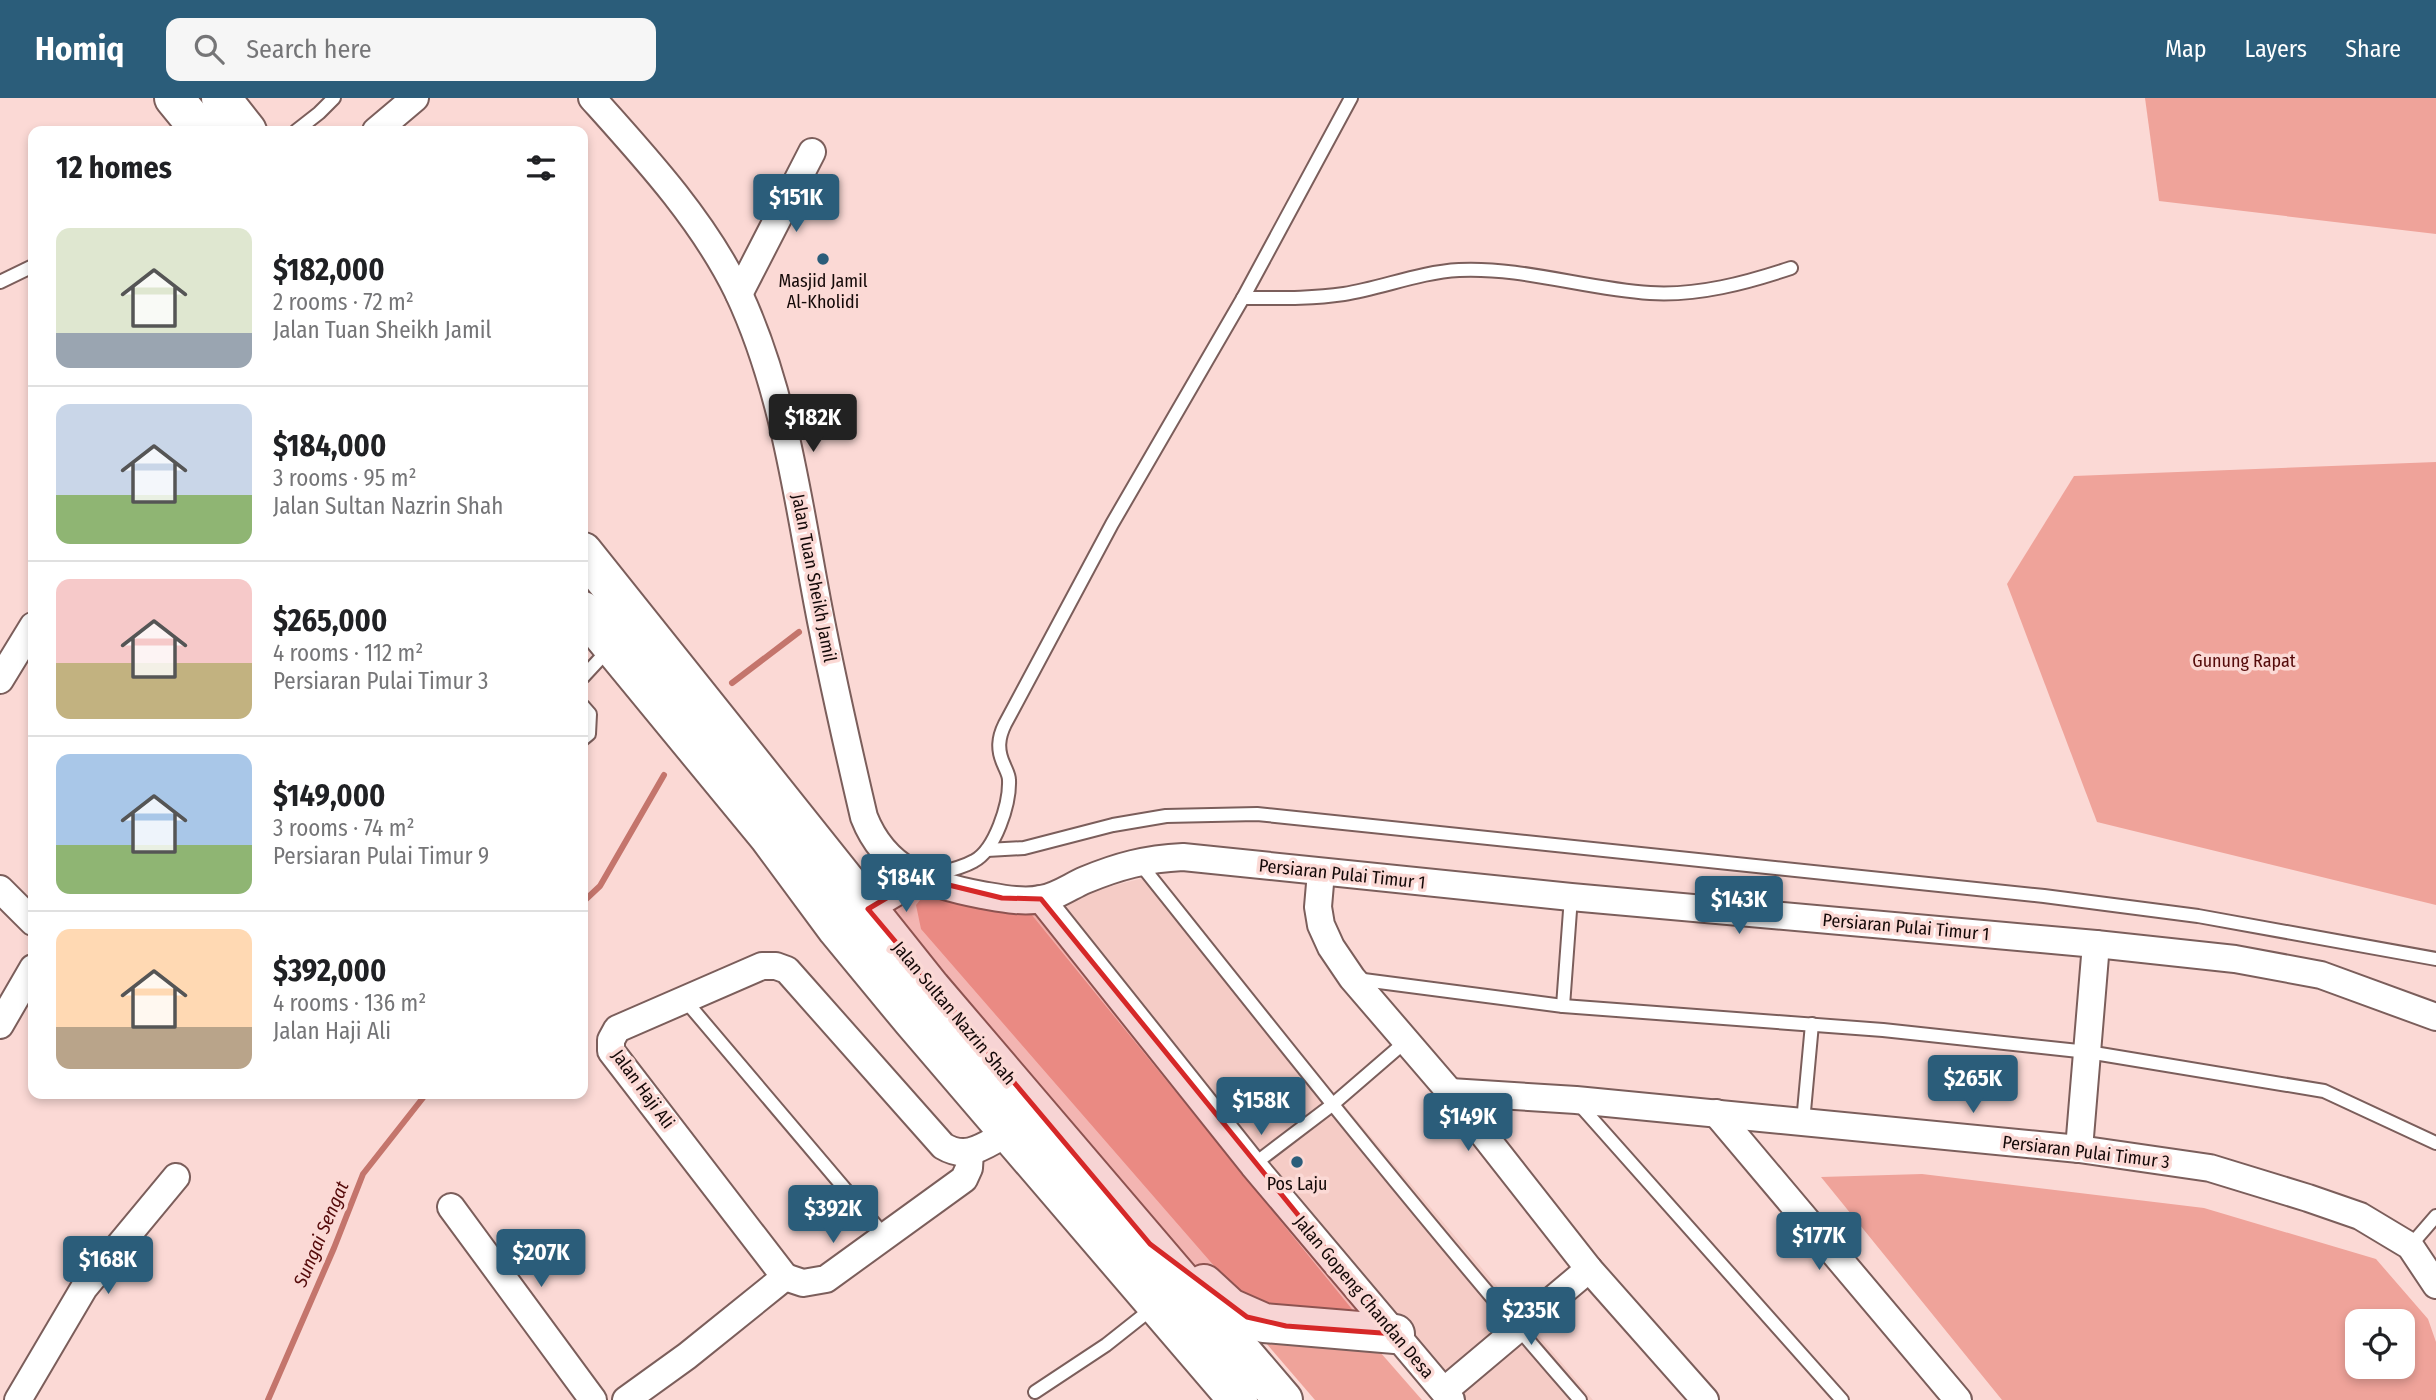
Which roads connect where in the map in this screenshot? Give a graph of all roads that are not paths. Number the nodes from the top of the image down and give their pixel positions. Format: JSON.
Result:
{"nodes":[{"id":1,"x":174,"y":98,"type":"edge"},
{"id":2,"x":221,"y":98,"type":"edge"},
{"id":3,"x":334,"y":98,"type":"edge"},
{"id":4,"x":415,"y":98,"type":"edge"},
{"id":5,"x":592,"y":98,"type":"edge"},
{"id":6,"x":1351,"y":98,"type":"edge"},
{"id":7,"x":197,"y":126,"type":"edge"},
{"id":8,"x":243,"y":126,"type":"edge"},
{"id":9,"x":303,"y":126,"type":"edge"},
{"id":10,"x":382,"y":126,"type":"edge"},
{"id":11,"x":812,"y":152,"type":"dead end"},
{"id":12,"x":28,"y":268,"type":"edge"},
{"id":13,"x":1791,"y":268,"type":"dead end"},
{"id":14,"x":0,"y":282,"type":"edge"},
{"id":15,"x":739,"y":294,"type":"junction"},
{"id":16,"x":1243,"y":298,"type":"junction"},
{"id":17,"x":588,"y":558,"type":"edge"},
{"id":18,"x":588,"y":617,"type":"edge"},
{"id":19,"x":28,"y":634,"type":"edge"},
{"id":20,"x":611,"y":647,"type":"junction"},
{"id":21,"x":588,"y":672,"type":"edge"},
{"id":22,"x":0,"y":680,"type":"edge"},
{"id":23,"x":588,"y":712,"type":"edge"},
{"id":24,"x":588,"y":735,"type":"edge"},
{"id":25,"x":769,"y":837,"type":"junction"},
{"id":26,"x":987,"y":850,"type":"junction"},
{"id":27,"x":1138,"y":861,"type":"junction"},
{"id":28,"x":1321,"y":872,"type":"junction"},
{"id":29,"x":920,"y":878,"type":"junction"},
{"id":30,"x":0,"y":889,"type":"edge"},
{"id":31,"x":1571,"y":897,"type":"junction"},
{"id":32,"x":1041,"y":900,"type":"junction"},
{"id":33,"x":867,"y":909,"type":"junction"},
{"id":34,"x":28,"y":917,"type":"edge"},
{"id":35,"x":2096,"y":944,"type":"junction"},
{"id":36,"x":2436,"y":959,"type":"edge"},
{"id":37,"x":28,"y":977,"type":"edge"},
{"id":38,"x":1352,"y":978,"type":"junction"},
{"id":39,"x":684,"y":999,"type":"junction"},
{"id":40,"x":1563,"y":1006,"type":"junction"},
{"id":41,"x":2436,"y":1017,"type":"edge"},
{"id":42,"x":913,"y":1021,"type":"junction"},
{"id":43,"x":1812,"y":1024,"type":"junction"},
{"id":44,"x":0,"y":1025,"type":"edge"},
{"id":45,"x":1405,"y":1042,"type":"junction"},
{"id":46,"x":2088,"y":1052,"type":"junction"},
{"id":47,"x":1450,"y":1092,"type":"junction"},
{"id":48,"x":1576,"y":1100,"type":"junction"},
{"id":49,"x":1332,"y":1105,"type":"junction"},
{"id":50,"x":1716,"y":1113,"type":"junction"},
{"id":51,"x":1803,"y":1122,"type":"junction"},
{"id":52,"x":1008,"y":1133,"type":"junction"},
{"id":53,"x":2436,"y":1143,"type":"edge"},
{"id":54,"x":2079,"y":1149,"type":"junction"},
{"id":55,"x":970,"y":1152,"type":"junction"},
{"id":56,"x":1253,"y":1165,"type":"junction"},
{"id":57,"x":176,"y":1177,"type":"dead end"},
{"id":58,"x":451,"y":1207,"type":"dead end"},
{"id":59,"x":2436,"y":1216,"type":"edge"},
{"id":60,"x":884,"y":1235,"type":"junction"},
{"id":61,"x":1150,"y":1244,"type":"junction"},
{"id":62,"x":2410,"y":1246,"type":"junction"},
{"id":63,"x":1589,"y":1269,"type":"junction"},
{"id":64,"x":785,"y":1278,"type":"junction"},
{"id":65,"x":2436,"y":1285,"type":"edge"},
{"id":66,"x":1157,"y":1305,"type":"junction"},
{"id":67,"x":1517,"y":1328,"type":"junction"},
{"id":68,"x":1395,"y":1334,"type":"junction"},
{"id":69,"x":1035,"y":1392,"type":"dead end"},
{"id":70,"x":1231,"y":1395,"type":"edge"},
{"id":71,"x":1448,"y":1395,"type":"edge"},
{"id":72,"x":18,"y":1400,"type":"edge"},
{"id":73,"x":593,"y":1400,"type":"edge"},
{"id":74,"x":626,"y":1400,"type":"edge"},
{"id":75,"x":1263,"y":1400,"type":"edge"},
{"id":76,"x":1283,"y":1400,"type":"edge"},
{"id":77,"x":1580,"y":1400,"type":"edge"},
{"id":78,"x":1705,"y":1400,"type":"edge"},
{"id":79,"x":1842,"y":1400,"type":"edge"},
{"id":80,"x":1958,"y":1400,"type":"edge"}],
"edges":[{"from":1,"to":7,"type":"highway"},
{"from":2,"to":8,"type":"highway"},
{"from":3,"to":9,"type":"lane"},
{"from":4,"to":10,"type":"street"},
{"from":5,"to":15,"type":"street","name":"Jalan Tuan Sheikh Jamil"},
{"from":6,"to":16,"type":"lane"},
{"from":11,"to":15,"type":"street"},
{"from":12,"to":14,"type":"lane"},
{"from":13,"to":16,"type":"lane"},
{"from":15,"to":29,"type":"street","name":"Jalan Tuan Sheikh Jamil"},
{"from":16,"to":26,"type":"lane"},
{"from":17,"to":33,"type":"highway","name":"Jalan Sultan Nazrin Shah"},
{"from":18,"to":20,"type":"highway","name":"Jalan Sultan Nazrin Shah"},
{"from":19,"to":22,"type":"street"},
{"from":20,"to":21,"type":"lane"},
{"from":20,"to":25,"type":"highway","name":"Jalan Sultan Nazrin Shah"},
{"from":23,"to":24,"type":"lane"},
{"from":25,"to":33,"type":"highway"},
{"from":25,"to":42,"type":"highway","name":"Jalan Sultan Nazrin Shah"},
{"from":26,"to":29,"type":"lane"},
{"from":26,"to":36,"type":"lane"},
{"from":27,"to":28,"type":"street","name":"Persiaran Pulai Timur 1"},
{"from":27,"to":32,"type":"street","name":"Persiaran Pulai Timur 1"},
{"from":27,"to":49,"type":"lane"},
{"from":28,"to":31,"type":"street","name":"Persiaran Pulai Timur 1"},
{"from":28,"to":38,"type":"street"},
{"from":29,"to":32,"type":"street","name":"Jalan Tuan Sheikh Jamil"},
{"from":29,"to":33,"type":"street"},
{"from":30,"to":34,"type":"street"},
{"from":31,"to":35,"type":"street","name":"Persiaran Pulai Timur 1"},
{"from":31,"to":40,"type":"lane"},
{"from":32,"to":56,"type":"street","name":"Jalan Gopeng Chandan Desa"},
{"from":33,"to":42,"type":"highway"},
{"from":33,"to":61,"type":"highway","name":"Jalan Sultan Nazrin Shah"},
{"from":35,"to":41,"type":"street","name":"Persiaran Pulai Timur 1"},
{"from":35,"to":46,"type":"street"},
{"from":37,"to":44,"type":"street"},
{"from":38,"to":40,"type":"lane"},
{"from":38,"to":45,"type":"street"},
{"from":39,"to":55,"type":"street","name":"Jalan Haji Ali"},
{"from":39,"to":60,"type":"lane"},
{"from":39,"to":64,"type":"street","name":"Jalan Haji Ali"},
{"from":40,"to":43,"type":"lane"},
{"from":42,"to":52,"type":"highway","name":"Jalan Sultan Nazrin Shah"},
{"from":43,"to":46,"type":"lane"},
{"from":43,"to":51,"type":"lane"},
{"from":45,"to":47,"type":"street"},
{"from":45,"to":49,"type":"lane"},
{"from":46,"to":53,"type":"lane"},
{"from":46,"to":54,"type":"street"},
{"from":47,"to":48,"type":"street","name":"Persiaran Pulai Timur 3"},
{"from":47,"to":63,"type":"street"},
{"from":48,"to":50,"type":"street","name":"Persiaran Pulai Timur 3"},
{"from":48,"to":79,"type":"lane"},
{"from":49,"to":56,"type":"lane"},
{"from":49,"to":67,"type":"lane"},
{"from":50,"to":51,"type":"street","name":"Persiaran Pulai Timur 3"},
{"from":50,"to":80,"type":"street"},
{"from":51,"to":54,"type":"street","name":"Persiaran Pulai Timur 3"},
{"from":52,"to":55,"type":"street"},
{"from":52,"to":66,"type":"highway","name":"Jalan Sultan Nazrin Shah"},
{"from":54,"to":62,"type":"street","name":"Persiaran Pulai Timur 3"},
{"from":55,"to":60,"type":"street"},
{"from":56,"to":68,"type":"street","name":"Jalan Gopeng Chandan Desa"},
{"from":57,"to":72,"type":"street"},
{"from":58,"to":73,"type":"street"},
{"from":59,"to":62,"type":"lane"},
{"from":60,"to":64,"type":"street"},
{"from":61,"to":68,"type":"highway"},
{"from":61,"to":75,"type":"highway"},
{"from":61,"to":76,"type":"highway","name":"Jalan Sultan Nazrin Shah"},
{"from":62,"to":65,"type":"street","name":"Persiaran Pulai Timur 3"},
{"from":63,"to":67,"type":"street"},
{"from":63,"to":78,"type":"street"},
{"from":64,"to":74,"type":"street"},
{"from":66,"to":69,"type":"lane"},
{"from":66,"to":70,"type":"highway","name":"Jalan Sultan Nazrin Shah"},
{"from":67,"to":71,"type":"street"},
{"from":67,"to":77,"type":"lane"},
{"from":68,"to":71,"type":"street","name":"Jalan Gopeng Chandan Desa"}]}
